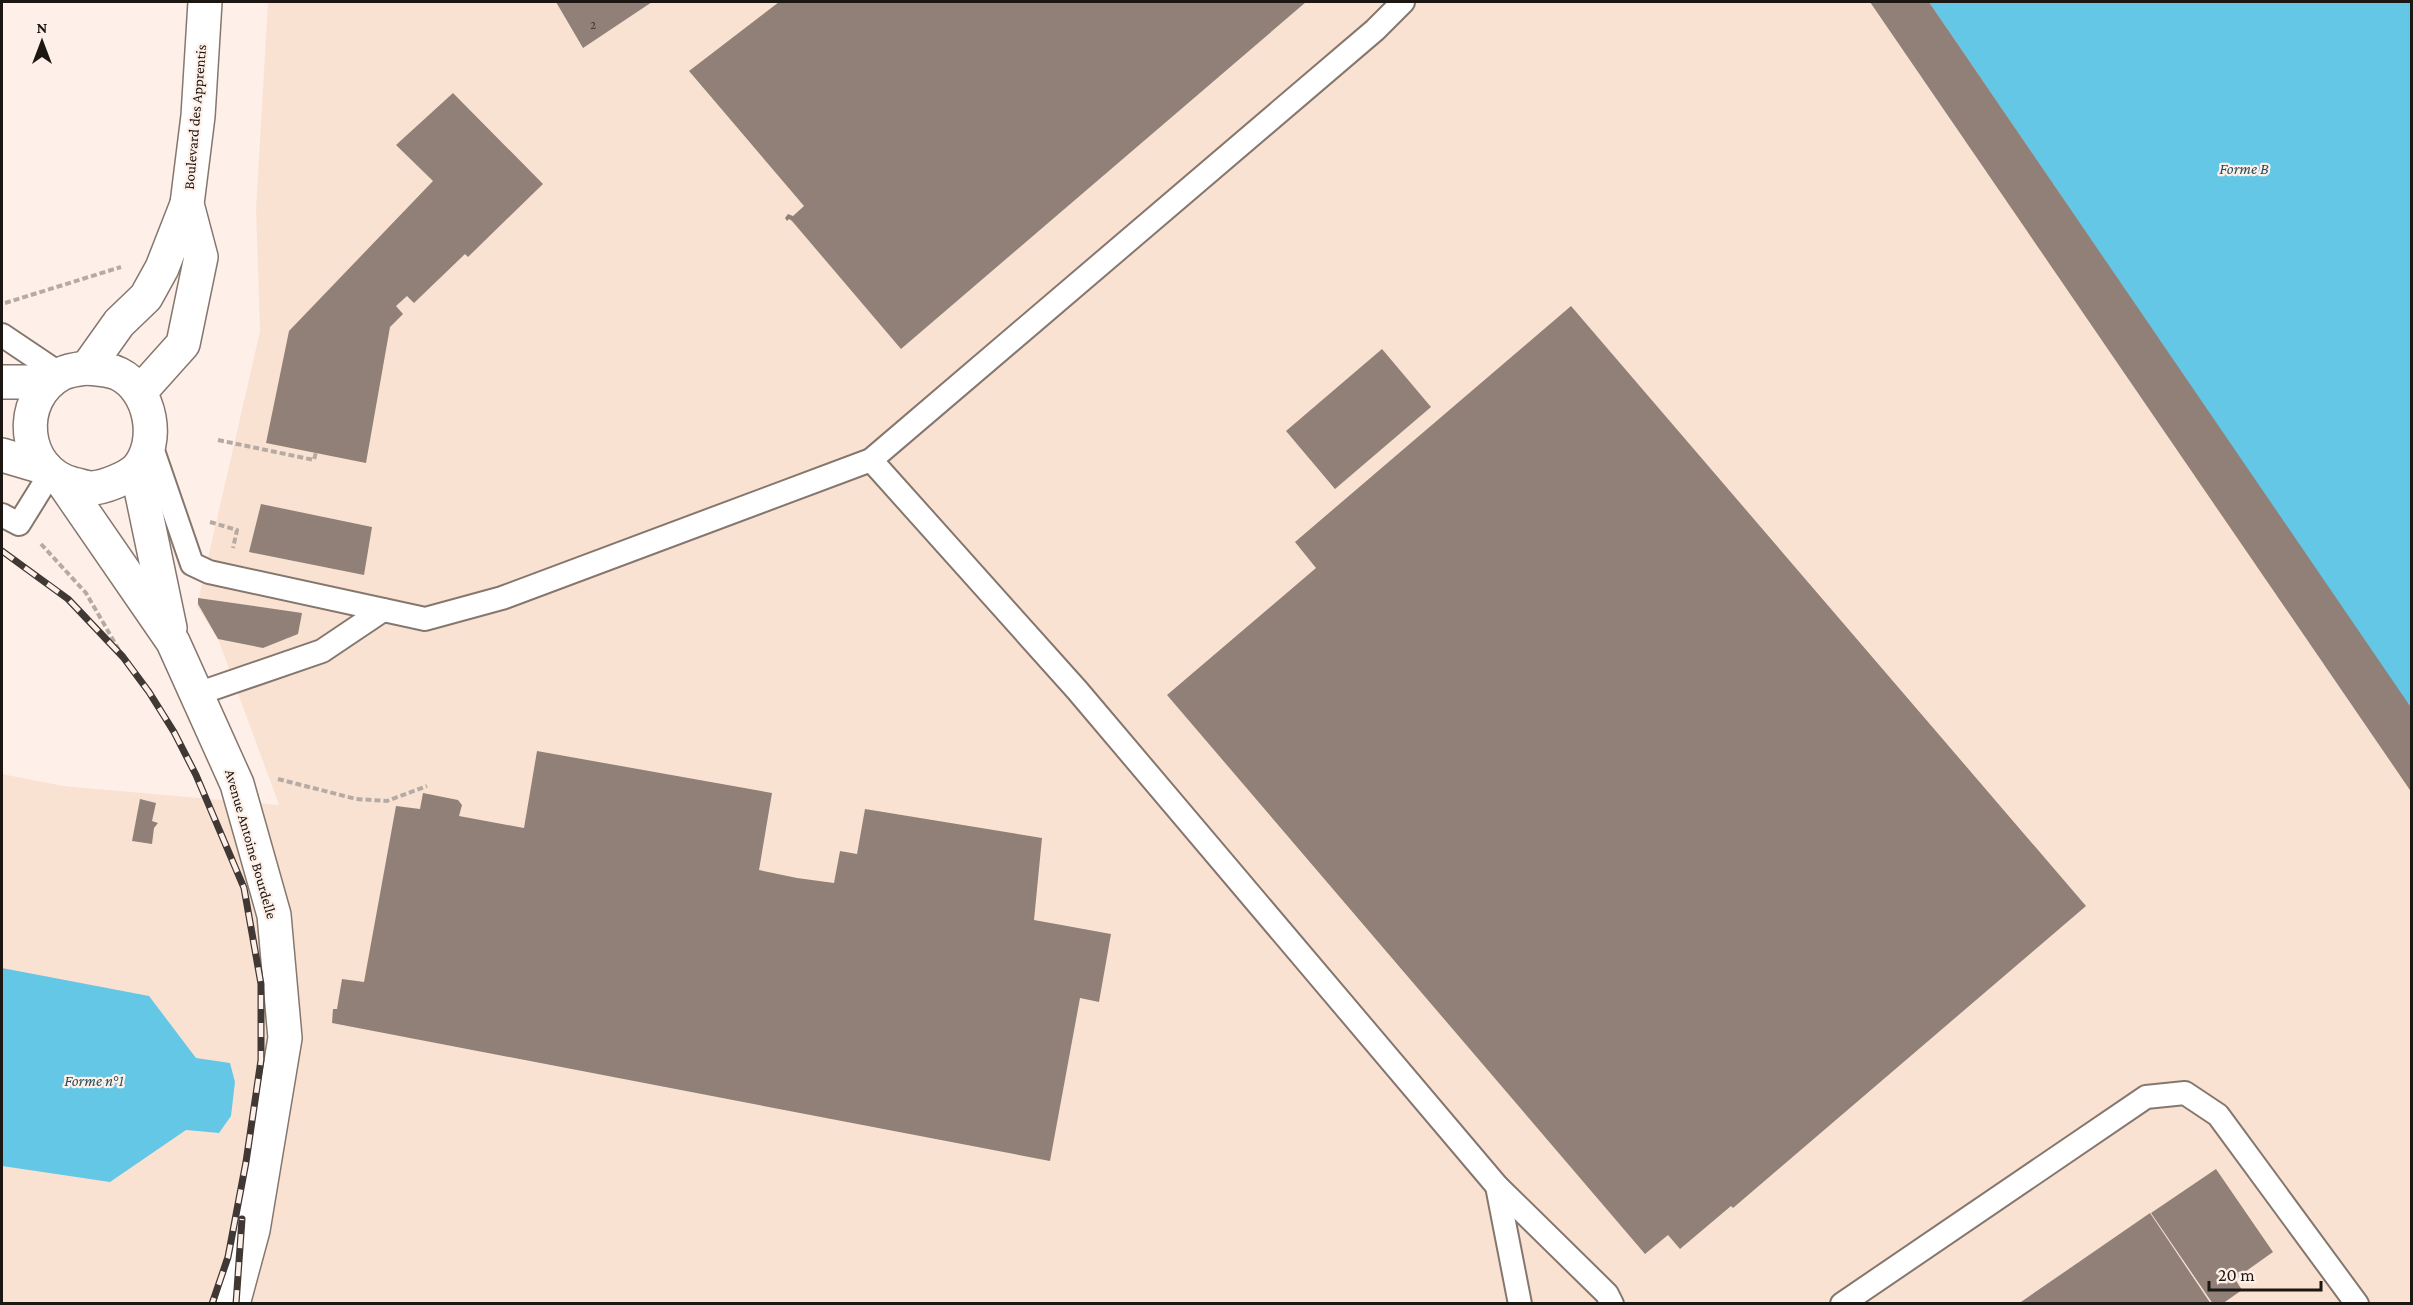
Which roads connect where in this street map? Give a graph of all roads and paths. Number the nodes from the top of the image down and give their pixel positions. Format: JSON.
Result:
{"nodes":[{"id":1,"x":205,"y":2,"type":"edge"},
{"id":2,"x":1403,"y":2,"type":"edge"},
{"id":3,"x":187,"y":204,"type":"junction"},
{"id":4,"x":125,"y":265,"type":"dead end"},
{"id":5,"x":2,"y":304,"type":"edge"},
{"id":6,"x":2,"y":336,"type":"edge"},
{"id":7,"x":66,"y":375,"type":"junction"},
{"id":8,"x":2,"y":382,"type":"edge"},
{"id":9,"x":140,"y":392,"type":"junction"},
{"id":10,"x":218,"y":440,"type":"dead end"},
{"id":11,"x":316,"y":452,"type":"dead end"},
{"id":12,"x":2,"y":455,"type":"edge"},
{"id":13,"x":143,"y":456,"type":"junction"},
{"id":14,"x":871,"y":460,"type":"junction"},
{"id":15,"x":53,"y":474,"type":"junction"},
{"id":16,"x":10,"y":519,"type":"edge"},
{"id":17,"x":383,"y":610,"type":"junction"},
{"id":18,"x":173,"y":642,"type":"junction"},
{"id":19,"x":197,"y":694,"type":"junction"},
{"id":20,"x":168,"y":722,"type":"dead end"},
{"id":21,"x":278,"y":780,"type":"dead end"},
{"id":22,"x":427,"y":786,"type":"dead end"},
{"id":23,"x":1497,"y":1186,"type":"junction"},
{"id":24,"x":233,"y":1304,"type":"edge"},
{"id":25,"x":1520,"y":1304,"type":"edge"},
{"id":26,"x":1612,"y":1304,"type":"edge"},
{"id":27,"x":1842,"y":1304,"type":"edge"},
{"id":28,"x":2357,"y":1304,"type":"edge"}],
"edges":[{"from":1,"to":3,"type":"street","name":"Boulevard des Apprentis"},
{"from":2,"to":14,"type":"lane"},
{"from":3,"to":7,"type":"street"},
{"from":3,"to":9,"type":"street","name":"Boulevard des Apprentis"},
{"from":4,"to":5,"type":"path"},
{"from":6,"to":7,"type":"lane"},
{"from":7,"to":8,"type":"street"},
{"from":7,"to":9,"type":"street"},
{"from":7,"to":15,"type":"street"},
{"from":9,"to":13,"type":"street"},
{"from":10,"to":11,"type":"path"},
{"from":12,"to":15,"type":"street"},
{"from":13,"to":15,"type":"street"},
{"from":13,"to":17,"type":"lane"},
{"from":13,"to":18,"type":"street"},
{"from":14,"to":17,"type":"lane"},
{"from":14,"to":23,"type":"lane"},
{"from":15,"to":16,"type":"lane"},
{"from":15,"to":18,"type":"street"},
{"from":16,"to":20,"type":"path"},
{"from":17,"to":19,"type":"lane"},
{"from":18,"to":19,"type":"street","name":"Avenue Antoine Bourdelle"},
{"from":19,"to":24,"type":"street","name":"Avenue Antoine Bourdelle"},
{"from":21,"to":22,"type":"path"},
{"from":23,"to":25,"type":"lane"},
{"from":23,"to":26,"type":"lane"},
{"from":27,"to":28,"type":"lane"}]}
